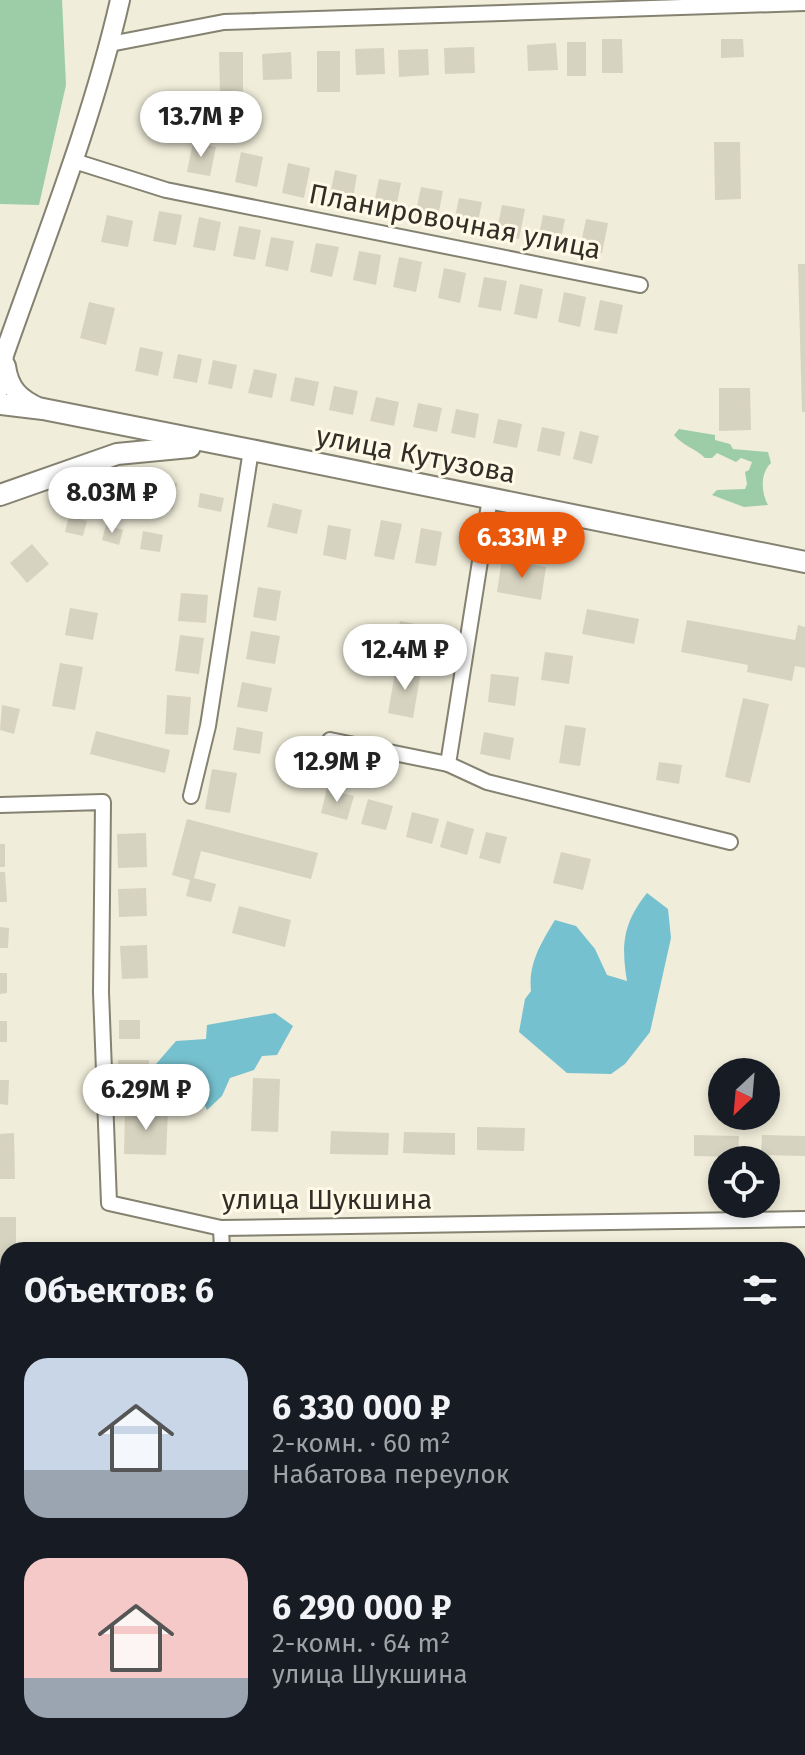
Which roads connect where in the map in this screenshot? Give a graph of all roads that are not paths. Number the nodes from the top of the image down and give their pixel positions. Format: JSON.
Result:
{"nodes":[{"id":1,"x":120,"y":0,"type":"edge"},
{"id":2,"x":805,"y":3,"type":"edge"},
{"id":3,"x":110,"y":44,"type":"junction"},
{"id":4,"x":74,"y":161,"type":"junction"},
{"id":5,"x":640,"y":285,"type":"dead end"},
{"id":6,"x":2,"y":359,"type":"edge"},
{"id":7,"x":0,"y":388,"type":"edge"},
{"id":8,"x":0,"y":404,"type":"edge"},
{"id":9,"x":43,"y":409,"type":"junction"},
{"id":10,"x":226,"y":446,"type":"junction"},
{"id":11,"x":251,"y":450,"type":"junction"},
{"id":12,"x":0,"y":495,"type":"edge"},
{"id":13,"x":490,"y":498,"type":"junction"},
{"id":14,"x":805,"y":562,"type":"edge"},
{"id":15,"x":330,"y":740,"type":"dead end"},
{"id":16,"x":448,"y":764,"type":"junction"},
{"id":17,"x":191,"y":796,"type":"dead end"},
{"id":18,"x":0,"y":805,"type":"edge"},
{"id":19,"x":730,"y":842,"type":"dead end"},
{"id":20,"x":805,"y":1219,"type":"edge"},
{"id":21,"x":221,"y":1228,"type":"junction"},
{"id":22,"x":222,"y":1242,"type":"edge"}],
"edges":[{"from":1,"to":3,"type":"street"},
{"from":2,"to":3,"type":"street"},
{"from":3,"to":4,"type":"street"},
{"from":4,"to":5,"type":"street","name":"Планировочная улица"},
{"from":4,"to":6,"type":"street"},
{"from":6,"to":7,"type":"street"},
{"from":6,"to":9,"type":"street"},
{"from":8,"to":9,"type":"main road","name":"улица Кутузова"},
{"from":9,"to":10,"type":"main road","name":"улица Кутузова"},
{"from":10,"to":11,"type":"main road","name":"улица Кутузова"},
{"from":10,"to":12,"type":"main road","name":"улица Кутузова"},
{"from":11,"to":13,"type":"main road","name":"улица Кутузова"},
{"from":11,"to":17,"type":"street"},
{"from":13,"to":14,"type":"main road","name":"улица Кутузова"},
{"from":13,"to":16,"type":"street"},
{"from":15,"to":16,"type":"street"},
{"from":16,"to":19,"type":"street"},
{"from":18,"to":21,"type":"street","name":"улица Шукшина"},
{"from":20,"to":21,"type":"street","name":"улица Шукшина"},
{"from":21,"to":22,"type":"street"}]}
